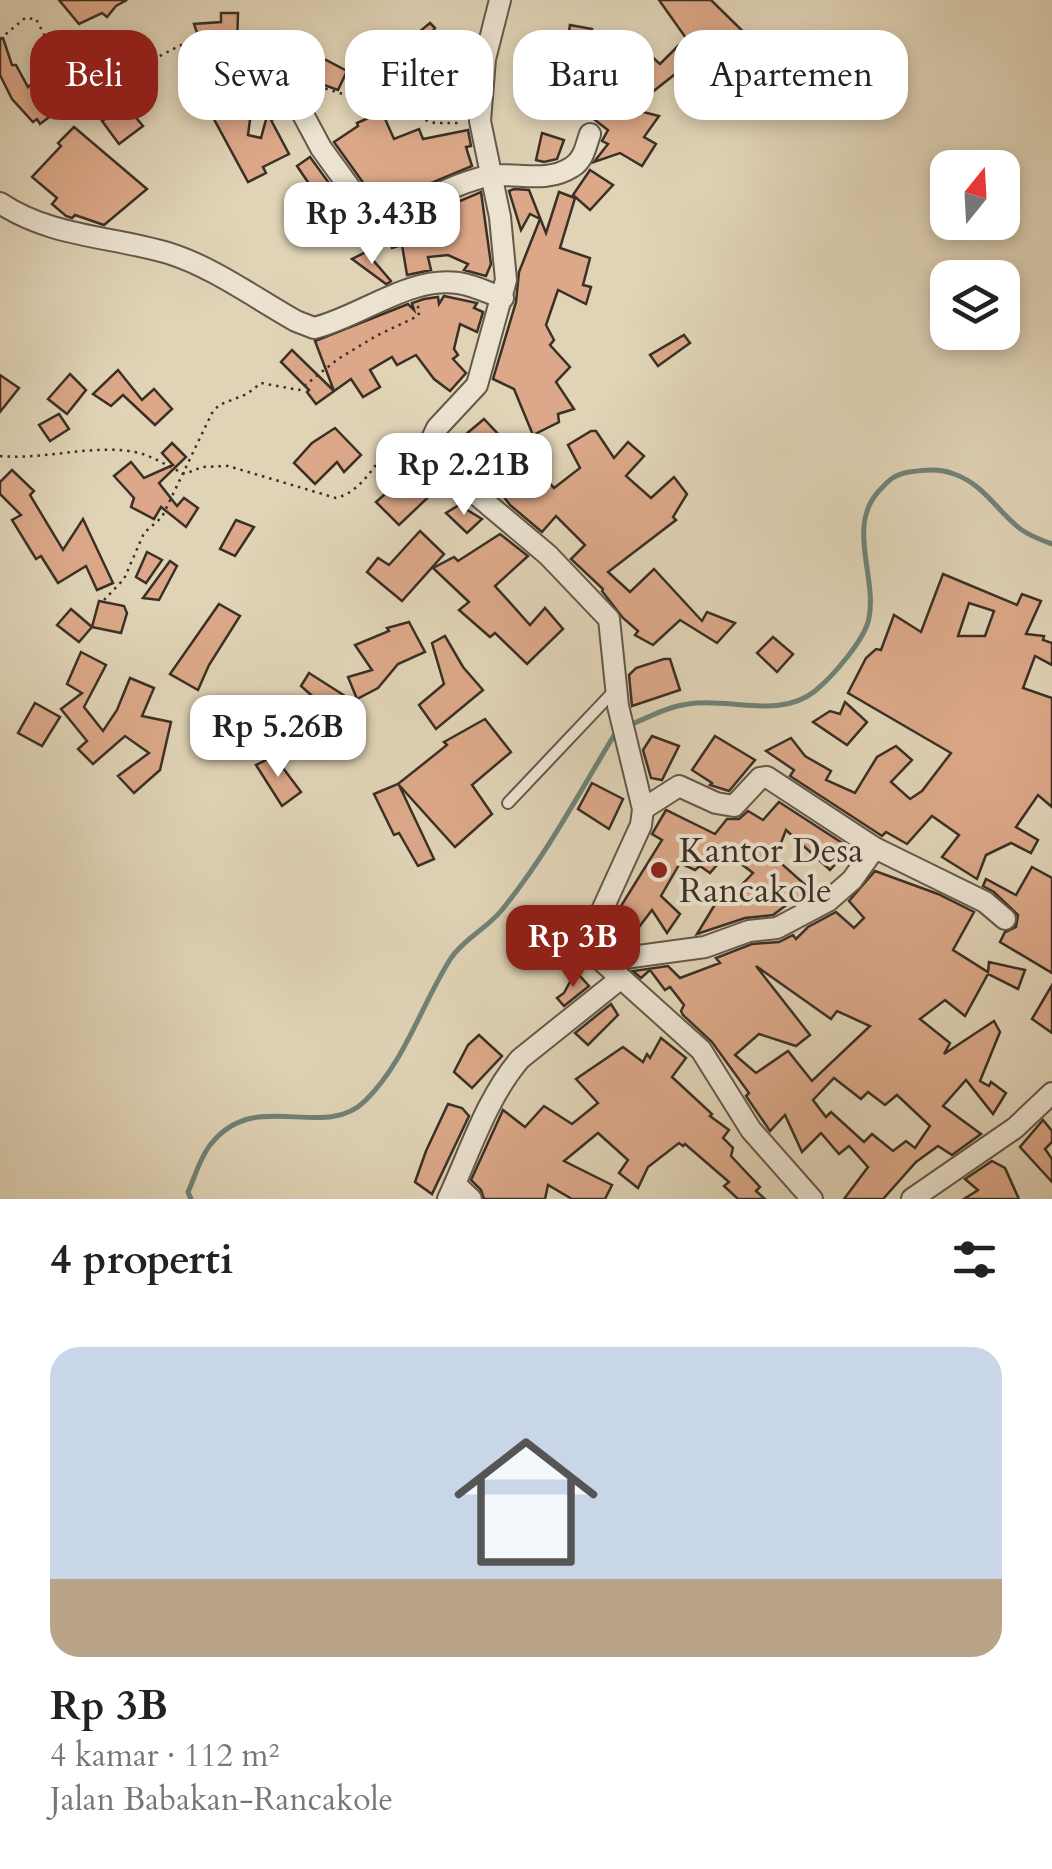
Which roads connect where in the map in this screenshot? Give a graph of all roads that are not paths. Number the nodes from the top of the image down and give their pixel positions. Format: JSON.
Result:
{"nodes":[{"id":1,"x":500,"y":0,"type":"edge"},
{"id":2,"x":306,"y":120,"type":"edge"},
{"id":3,"x":590,"y":134,"type":"dead end"},
{"id":4,"x":491,"y":176,"type":"junction"},
{"id":5,"x":0,"y":203,"type":"edge"},
{"id":6,"x":503,"y":298,"type":"junction"},
{"id":7,"x":617,"y":698,"type":"junction"},
{"id":8,"x":508,"y":803,"type":"dead end"},
{"id":9,"x":643,"y":808,"type":"junction"},
{"id":10,"x":875,"y":848,"type":"junction"},
{"id":11,"x":1005,"y":919,"type":"dead end"},
{"id":12,"x":602,"y":962,"type":"junction"},
{"id":13,"x":620,"y":979,"type":"junction"},
{"id":14,"x":1052,"y":1094,"type":"edge"},
{"id":15,"x":452,"y":1192,"type":"edge"},
{"id":16,"x":471,"y":1199,"type":"edge"},
{"id":17,"x":812,"y":1199,"type":"edge"},
{"id":18,"x":912,"y":1199,"type":"edge"}],
"edges":[{"from":1,"to":4,"type":"street"},
{"from":2,"to":4,"type":"street"},
{"from":3,"to":4,"type":"street"},
{"from":4,"to":6,"type":"street"},
{"from":5,"to":6,"type":"street"},
{"from":6,"to":7,"type":"street"},
{"from":7,"to":8,"type":"lane"},
{"from":7,"to":9,"type":"street"},
{"from":9,"to":10,"type":"street"},
{"from":9,"to":12,"type":"street"},
{"from":10,"to":11,"type":"street"},
{"from":10,"to":12,"type":"street"},
{"from":12,"to":13,"type":"street"},
{"from":13,"to":15,"type":"street"},
{"from":13,"to":17,"type":"street"},
{"from":14,"to":18,"type":"street"},
{"from":15,"to":16,"type":"street"}]}
